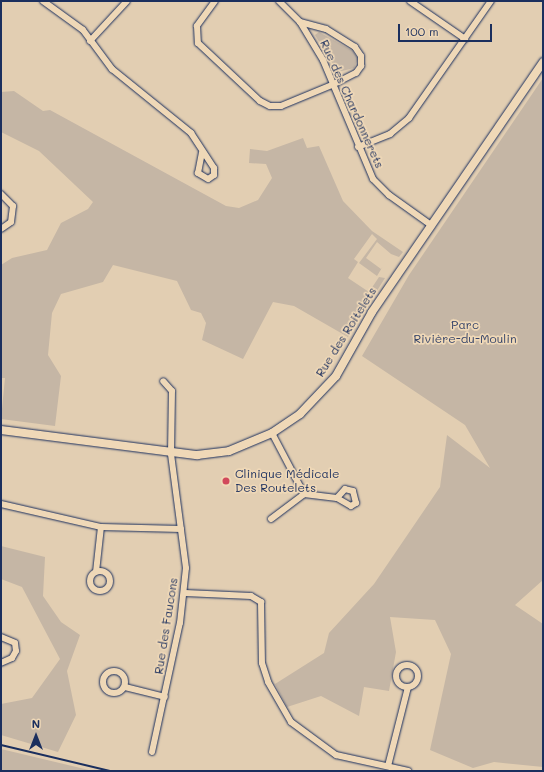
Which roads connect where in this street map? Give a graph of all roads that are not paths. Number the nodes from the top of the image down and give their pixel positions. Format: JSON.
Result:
{"nodes":[{"id":1,"x":43,"y":1,"type":"edge"},
{"id":2,"x":127,"y":1,"type":"edge"},
{"id":3,"x":215,"y":1,"type":"edge"},
{"id":4,"x":279,"y":1,"type":"edge"},
{"id":5,"x":410,"y":1,"type":"edge"},
{"id":6,"x":491,"y":1,"type":"edge"},
{"id":7,"x":300,"y":22,"type":"junction"},
{"id":8,"x":465,"y":39,"type":"junction"},
{"id":9,"x":90,"y":41,"type":"junction"},
{"id":10,"x":543,"y":62,"type":"edge"},
{"id":11,"x":334,"y":84,"type":"junction"},
{"id":12,"x":358,"y":147,"type":"junction"},
{"id":13,"x":202,"y":152,"type":"dead end"},
{"id":14,"x":1,"y":194,"type":"edge"},
{"id":15,"x":431,"y":224,"type":"junction"},
{"id":16,"x":1,"y":229,"type":"edge"},
{"id":17,"x":163,"y":381,"type":"dead end"},
{"id":18,"x":1,"y":430,"type":"edge"},
{"id":19,"x":272,"y":433,"type":"junction"},
{"id":20,"x":171,"y":454,"type":"junction"},
{"id":21,"x":304,"y":494,"type":"junction"},
{"id":22,"x":337,"y":498,"type":"dead end"},
{"id":23,"x":1,"y":504,"type":"edge"},
{"id":24,"x":271,"y":519,"type":"dead end"},
{"id":25,"x":101,"y":527,"type":"junction"},
{"id":26,"x":181,"y":529,"type":"junction"},
{"id":27,"x":96,"y":572,"type":"dead end"},
{"id":28,"x":185,"y":593,"type":"junction"},
{"id":29,"x":1,"y":637,"type":"edge"},
{"id":30,"x":1,"y":663,"type":"edge"},
{"id":31,"x":125,"y":686,"type":"dead end"},
{"id":32,"x":408,"y":687,"type":"dead end"},
{"id":33,"x":165,"y":697,"type":"junction"},
{"id":34,"x":152,"y":752,"type":"dead end"},
{"id":35,"x":388,"y":766,"type":"junction"},
{"id":36,"x":408,"y":771,"type":"edge"}],
"edges":[{"from":1,"to":9,"type":"street"},
{"from":2,"to":9,"type":"street"},
{"from":3,"to":11,"type":"street"},
{"from":4,"to":7,"type":"street","name":"Rue des Chardonnerets"},
{"from":5,"to":8,"type":"street"},
{"from":6,"to":8,"type":"street"},
{"from":7,"to":11,"type":"street","name":"Rue des Chardonnerets"},
{"from":7,"to":11,"type":"street"},
{"from":8,"to":12,"type":"street"},
{"from":9,"to":13,"type":"street"},
{"from":10,"to":15,"type":"street","name":"Rue des Roitelets"},
{"from":11,"to":12,"type":"street","name":"Rue des Chardonnerets"},
{"from":12,"to":15,"type":"street","name":"Rue des Chardonnerets"},
{"from":14,"to":16,"type":"street"},
{"from":15,"to":19,"type":"street","name":"Rue des Roitelets"},
{"from":17,"to":20,"type":"street","name":"Rue des Faucons"},
{"from":18,"to":20,"type":"street","name":"Rue des Roitelets"},
{"from":19,"to":20,"type":"street","name":"Rue des Roitelets"},
{"from":19,"to":21,"type":"street"},
{"from":20,"to":26,"type":"street","name":"Rue des Faucons"},
{"from":21,"to":22,"type":"street"},
{"from":21,"to":24,"type":"street"},
{"from":23,"to":25,"type":"street"},
{"from":25,"to":26,"type":"street"},
{"from":25,"to":27,"type":"street"},
{"from":26,"to":28,"type":"street","name":"Rue des Faucons"},
{"from":28,"to":33,"type":"street","name":"Rue des Faucons"},
{"from":28,"to":35,"type":"street"},
{"from":29,"to":30,"type":"street"},
{"from":31,"to":33,"type":"street"},
{"from":32,"to":35,"type":"street"},
{"from":33,"to":34,"type":"street","name":"Rue des Faucons"},
{"from":35,"to":36,"type":"street"}]}
